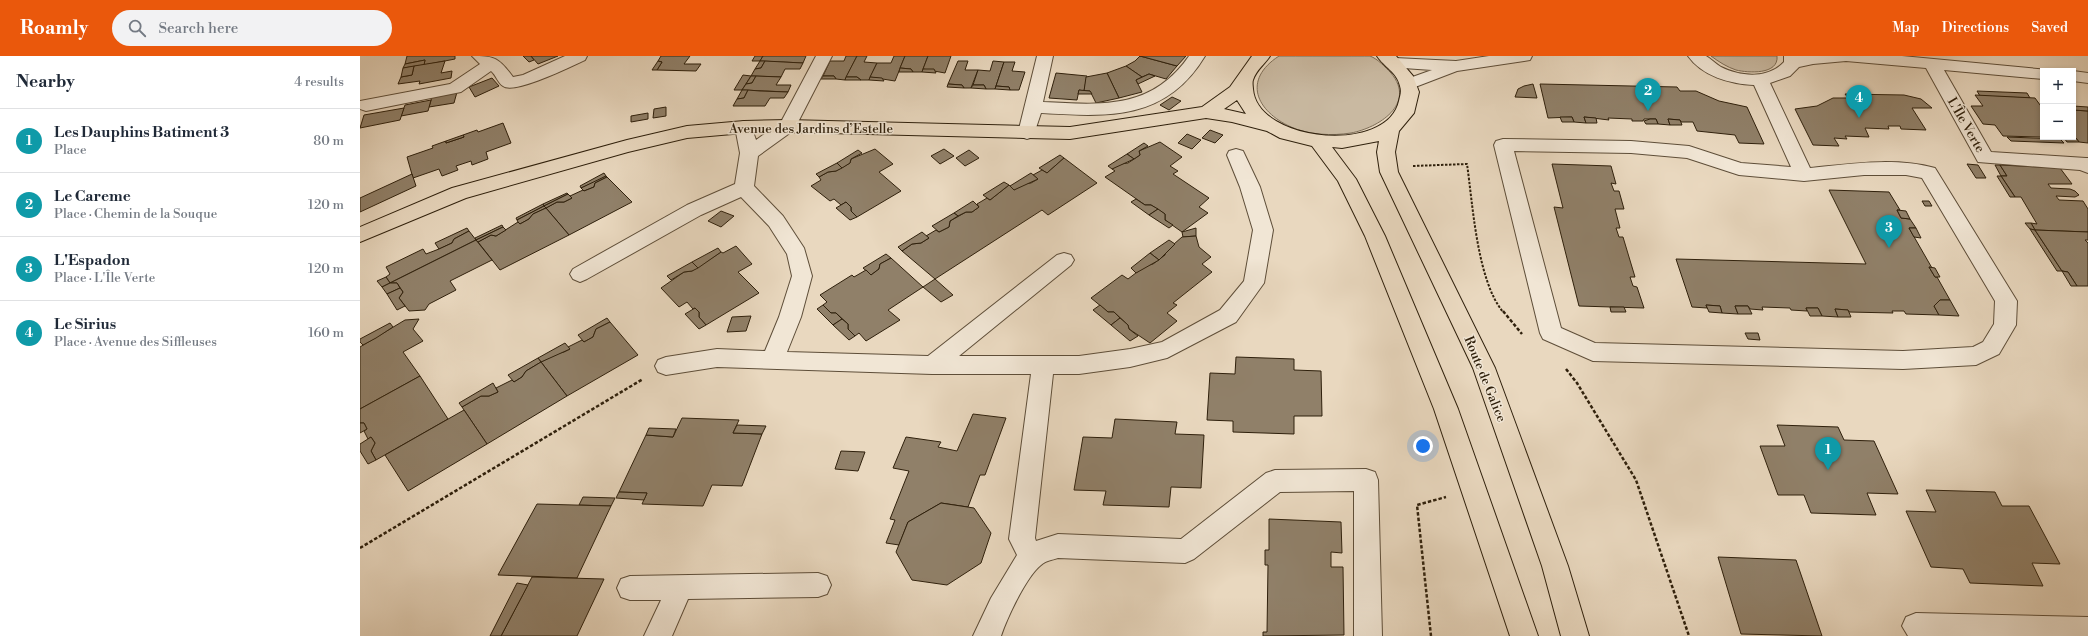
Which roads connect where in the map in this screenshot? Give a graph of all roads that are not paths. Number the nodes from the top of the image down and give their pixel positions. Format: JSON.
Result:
{"nodes":[{"id":1,"x":579,"y":56,"type":"edge"},
{"id":2,"x":824,"y":56,"type":"edge"},
{"id":3,"x":1045,"y":56,"type":"edge"},
{"id":4,"x":1197,"y":56,"type":"edge"},
{"id":5,"x":1524,"y":56,"type":"edge"},
{"id":6,"x":1679,"y":56,"type":"edge"},
{"id":7,"x":1847,"y":56,"type":"edge"},
{"id":8,"x":2044,"y":56,"type":"edge"},
{"id":9,"x":1254,"y":58,"type":"edge"},
{"id":10,"x":1698,"y":58,"type":"edge"},
{"id":11,"x":1390,"y":59,"type":"edge"},
{"id":12,"x":486,"y":60,"type":"edge"},
{"id":13,"x":1793,"y":60,"type":"edge"},
{"id":14,"x":1931,"y":63,"type":"junction"},
{"id":15,"x":1456,"y":66,"type":"junction"},
{"id":16,"x":2053,"y":68,"type":"edge"},
{"id":17,"x":2040,"y":74,"type":"edge"},
{"id":18,"x":2076,"y":76,"type":"edge"},
{"id":19,"x":2088,"y":78,"type":"edge"},
{"id":20,"x":1760,"y":80,"type":"junction"},
{"id":21,"x":1244,"y":81,"type":"junction"},
{"id":22,"x":1410,"y":84,"type":"junction"},
{"id":23,"x":366,"y":105,"type":"dead end"},
{"id":24,"x":1032,"y":107,"type":"junction"},
{"id":25,"x":1206,"y":112,"type":"junction"},
{"id":26,"x":1267,"y":125,"type":"junction"},
{"id":27,"x":788,"y":126,"type":"junction"},
{"id":28,"x":744,"y":127,"type":"junction"},
{"id":29,"x":1390,"y":128,"type":"junction"},
{"id":30,"x":1027,"y":133,"type":"junction"},
{"id":31,"x":1319,"y":143,"type":"junction"},
{"id":32,"x":749,"y":153,"type":"junction"},
{"id":33,"x":1236,"y":155,"type":"dead end"},
{"id":34,"x":2088,"y":167,"type":"edge"},
{"id":35,"x":1804,"y":175,"type":"junction"},
{"id":36,"x":744,"y":188,"type":"junction"},
{"id":37,"x":360,"y":235,"type":"edge"},
{"id":38,"x":1064,"y":260,"type":"dead end"},
{"id":39,"x":580,"y":274,"type":"dead end"},
{"id":40,"x":772,"y":360,"type":"junction"},
{"id":41,"x":1043,"y":364,"type":"junction"},
{"id":42,"x":932,"y":365,"type":"junction"},
{"id":43,"x":666,"y":366,"type":"road end"},
{"id":44,"x":1031,"y":557,"type":"junction"},
{"id":45,"x":818,"y":585,"type":"dead end"},
{"id":46,"x":680,"y":587,"type":"junction"},
{"id":47,"x":630,"y":588,"type":"dead end"},
{"id":48,"x":1916,"y":626,"type":"dead end"},
{"id":49,"x":2088,"y":630,"type":"edge"},
{"id":50,"x":658,"y":636,"type":"edge"},
{"id":51,"x":987,"y":636,"type":"edge"},
{"id":52,"x":1368,"y":636,"type":"edge"},
{"id":53,"x":1524,"y":636,"type":"edge"},
{"id":54,"x":1575,"y":636,"type":"edge"}],
"edges":[{"from":1,"to":12,"type":"street"},
{"from":2,"to":27,"type":"street"},
{"from":3,"to":24,"type":"street"},
{"from":4,"to":24,"type":"street"},
{"from":5,"to":15,"type":"street"},
{"from":6,"to":10,"type":"street"},
{"from":7,"to":13,"type":"street"},
{"from":7,"to":14,"type":"street"},
{"from":8,"to":16,"type":"street"},
{"from":9,"to":21,"type":"main road","name":"Avenue des Jardins d’Estelle"},
{"from":10,"to":20,"type":"street"},
{"from":11,"to":15,"type":"street"},
{"from":11,"to":22,"type":"main road"},
{"from":12,"to":23,"type":"street"},
{"from":13,"to":20,"type":"street"},
{"from":14,"to":17,"type":"street"},
{"from":14,"to":34,"type":"street","name":"L'Île Verte"},
{"from":15,"to":22,"type":"street"},
{"from":18,"to":19,"type":"street"},
{"from":20,"to":35,"type":"street"},
{"from":21,"to":25,"type":"main road","name":"Avenue des Jardins d’Estelle"},
{"from":21,"to":26,"type":"main road"},
{"from":22,"to":29,"type":"main road"},
{"from":24,"to":30,"type":"street"},
{"from":25,"to":26,"type":"main road","name":"Avenue des Jardins d’Estelle"},
{"from":25,"to":30,"type":"main road","name":"Avenue des Jardins d’Estelle"},
{"from":26,"to":31,"type":"main road"},
{"from":27,"to":28,"type":"main road","name":"Avenue des Jardins d’Estelle"},
{"from":27,"to":30,"type":"main road","name":"Avenue des Jardins d’Estelle"},
{"from":27,"to":32,"type":"street"},
{"from":28,"to":32,"type":"street"},
{"from":28,"to":37,"type":"main road","name":"Avenue des Jardins d’Estelle"},
{"from":29,"to":31,"type":"main road"},
{"from":29,"to":54,"type":"main road","name":"Route de Galice"},
{"from":31,"to":53,"type":"main road"},
{"from":32,"to":36,"type":"street"},
{"from":33,"to":41,"type":"street"},
{"from":35,"to":35,"type":"street"},
{"from":36,"to":39,"type":"street"},
{"from":36,"to":40,"type":"street"},
{"from":38,"to":42,"type":"street"},
{"from":40,"to":42,"type":"street"},
{"from":40,"to":43,"type":"street"},
{"from":41,"to":42,"type":"street"},
{"from":41,"to":44,"type":"street"},
{"from":44,"to":51,"type":"street"},
{"from":44,"to":52,"type":"street"},
{"from":45,"to":46,"type":"street"},
{"from":46,"to":47,"type":"street"},
{"from":46,"to":50,"type":"street"},
{"from":48,"to":49,"type":"street"}]}
